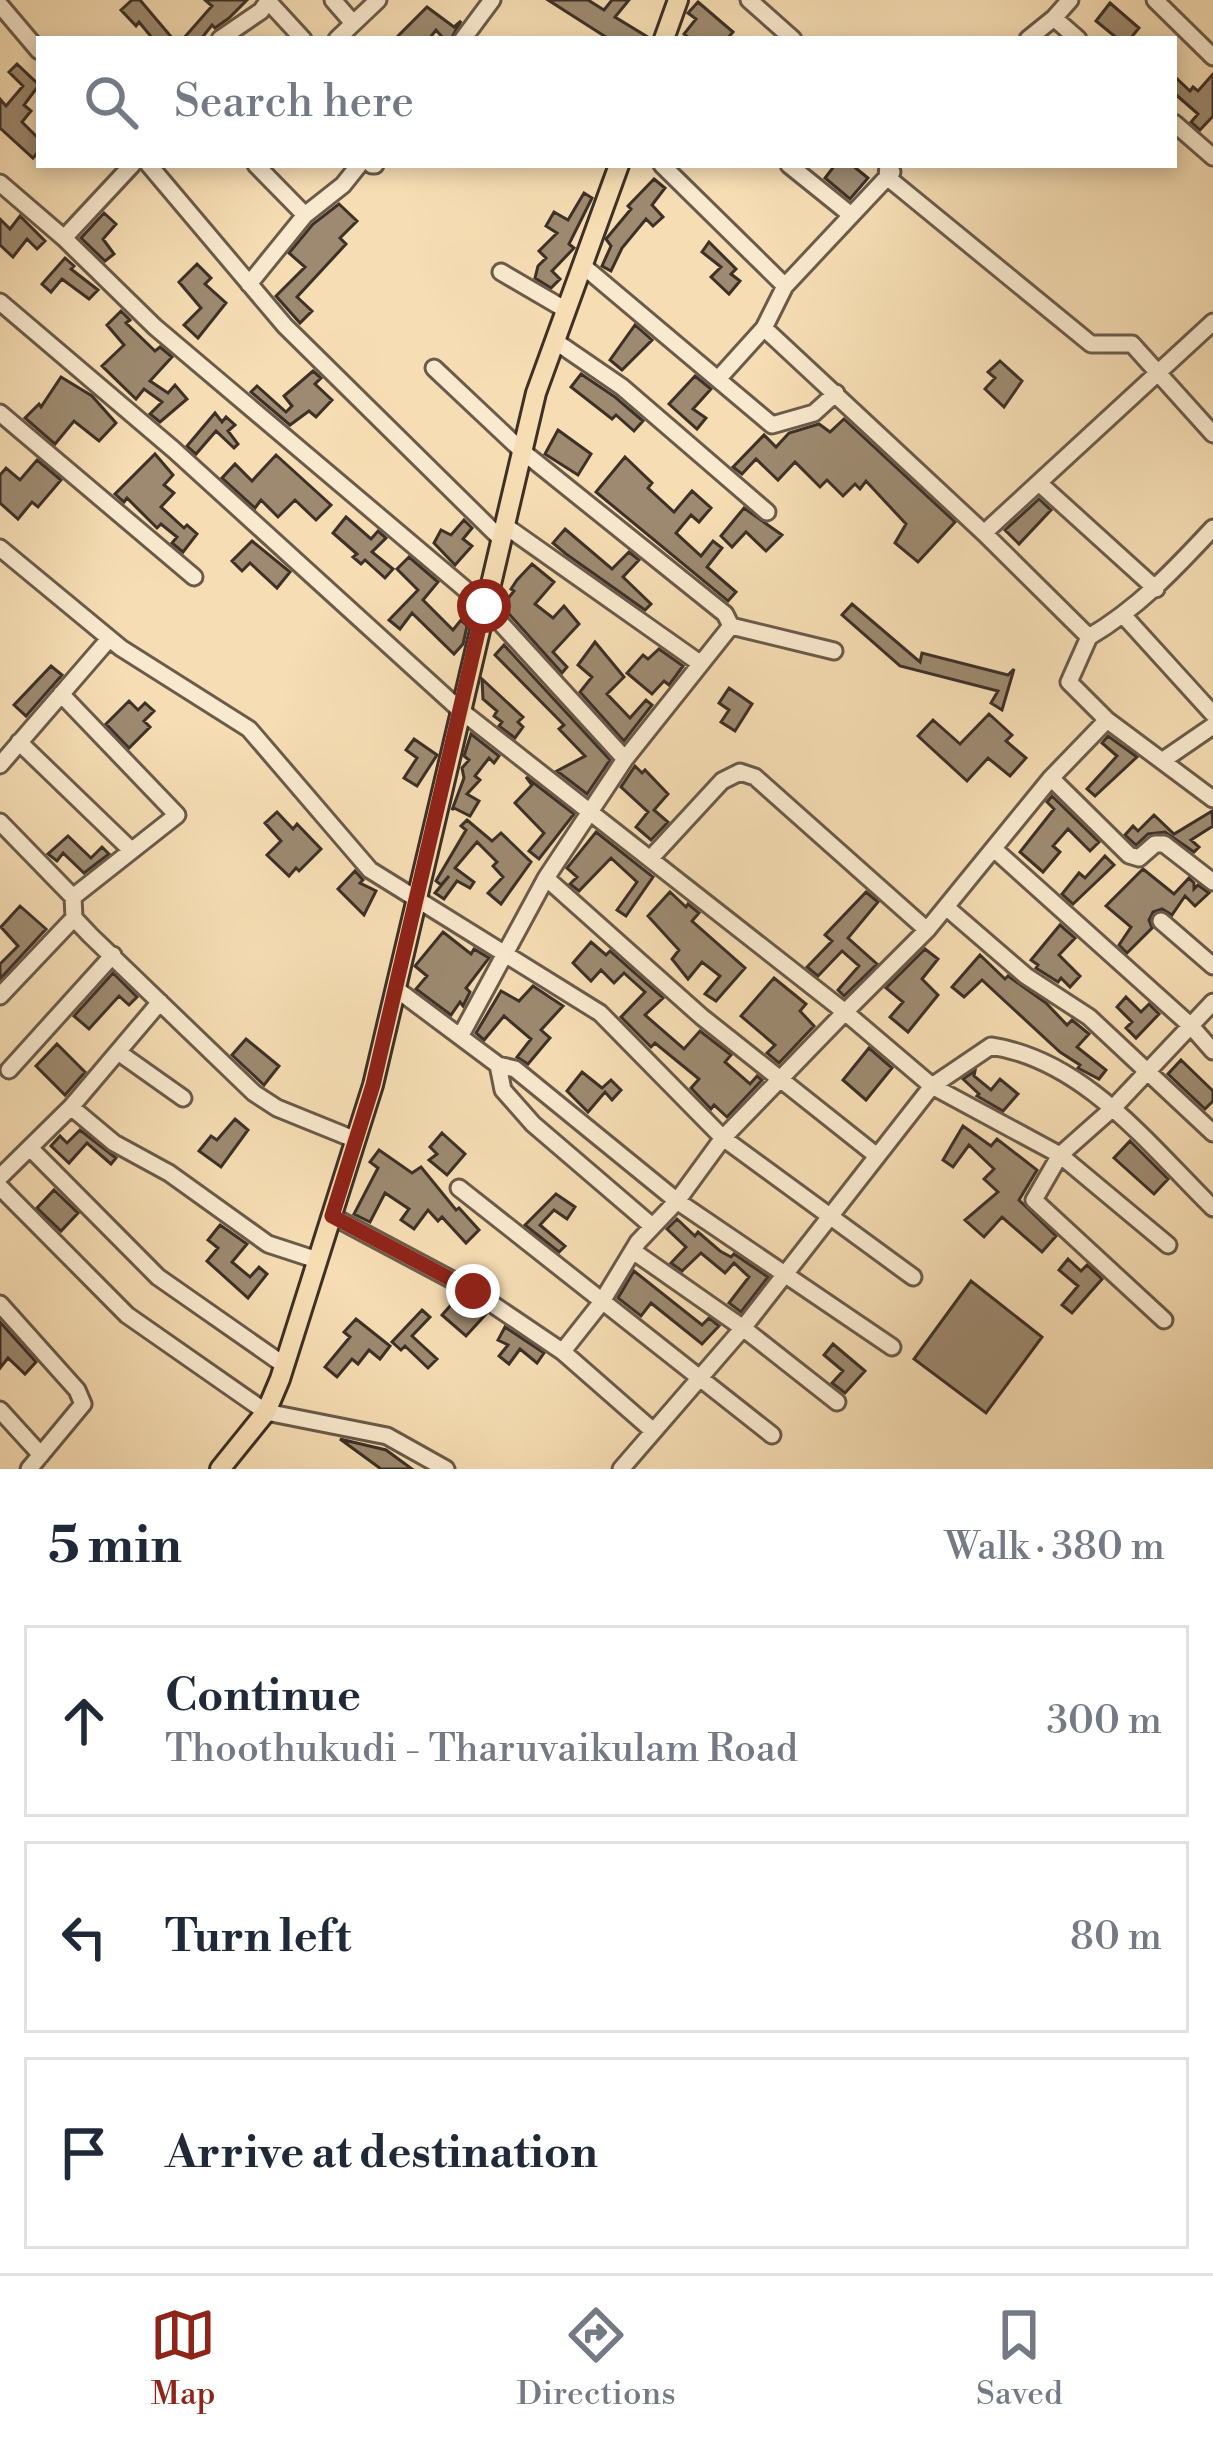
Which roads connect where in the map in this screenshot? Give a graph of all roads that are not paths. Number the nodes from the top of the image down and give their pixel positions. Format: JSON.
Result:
{"nodes":[{"id":1,"x":333,"y":0,"type":"edge"},
{"id":2,"x":378,"y":0,"type":"edge"},
{"id":3,"x":492,"y":0,"type":"edge"},
{"id":4,"x":679,"y":0,"type":"edge"},
{"id":5,"x":748,"y":0,"type":"edge"},
{"id":6,"x":1070,"y":0,"type":"edge"},
{"id":7,"x":1155,"y":0,"type":"edge"},
{"id":8,"x":267,"y":1,"type":"edge"},
{"id":9,"x":0,"y":7,"type":"edge"},
{"id":10,"x":1054,"y":18,"type":"junction"},
{"id":11,"x":353,"y":23,"type":"junction"},
{"id":12,"x":228,"y":36,"type":"edge"},
{"id":13,"x":300,"y":36,"type":"edge"},
{"id":14,"x":341,"y":36,"type":"edge"},
{"id":15,"x":465,"y":36,"type":"edge"},
{"id":16,"x":665,"y":36,"type":"edge"},
{"id":17,"x":790,"y":36,"type":"edge"},
{"id":18,"x":1032,"y":36,"type":"edge"},
{"id":19,"x":1075,"y":36,"type":"edge"},
{"id":20,"x":36,"y":48,"type":"edge"},
{"id":21,"x":1213,"y":57,"type":"edge"},
{"id":22,"x":1177,"y":125,"type":"edge"},
{"id":23,"x":1212,"y":154,"type":"edge"},
{"id":24,"x":129,"y":168,"type":"edge"},
{"id":25,"x":152,"y":168,"type":"edge"},
{"id":26,"x":259,"y":168,"type":"edge"},
{"id":27,"x":356,"y":168,"type":"edge"},
{"id":28,"x":618,"y":168,"type":"edge"},
{"id":29,"x":665,"y":168,"type":"edge"},
{"id":30,"x":793,"y":168,"type":"edge"},
{"id":31,"x":891,"y":169,"type":"edge"},
{"id":32,"x":0,"y":183,"type":"edge"},
{"id":33,"x":305,"y":215,"type":"junction"},
{"id":34,"x":850,"y":215,"type":"junction"},
{"id":35,"x":64,"y":238,"type":"junction"},
{"id":36,"x":582,"y":265,"type":"junction"},
{"id":37,"x":501,"y":272,"type":"dead end"},
{"id":38,"x":249,"y":284,"type":"junction"},
{"id":39,"x":785,"y":286,"type":"junction"},
{"id":40,"x":0,"y":302,"type":"edge"},
{"id":41,"x":566,"y":310,"type":"junction"},
{"id":42,"x":1212,"y":324,"type":"edge"},
{"id":43,"x":764,"y":328,"type":"junction"},
{"id":44,"x":555,"y":341,"type":"junction"},
{"id":45,"x":434,"y":368,"type":"dead end"},
{"id":46,"x":1160,"y":375,"type":"junction"},
{"id":47,"x":718,"y":379,"type":"junction"},
{"id":48,"x":836,"y":393,"type":"junction"},
{"id":49,"x":0,"y":413,"type":"edge"},
{"id":50,"x":1213,"y":434,"type":"edge"},
{"id":51,"x":522,"y":451,"type":"junction"},
{"id":52,"x":1039,"y":482,"type":"junction"},
{"id":53,"x":767,"y":512,"type":"dead end"},
{"id":54,"x":1213,"y":528,"type":"edge"},
{"id":55,"x":502,"y":532,"type":"junction"},
{"id":56,"x":984,"y":533,"type":"junction"},
{"id":57,"x":0,"y":548,"type":"edge"},
{"id":58,"x":194,"y":577,"type":"dead end"},
{"id":59,"x":1156,"y":589,"type":"junction"},
{"id":60,"x":484,"y":606,"type":"junction"},
{"id":61,"x":1124,"y":616,"type":"junction"},
{"id":62,"x":731,"y":626,"type":"junction"},
{"id":63,"x":1089,"y":637,"type":"junction"},
{"id":64,"x":110,"y":639,"type":"junction"},
{"id":65,"x":833,"y":651,"type":"dead end"},
{"id":66,"x":701,"y":664,"type":"junction"},
{"id":67,"x":62,"y":694,"type":"junction"},
{"id":68,"x":460,"y":710,"type":"junction"},
{"id":69,"x":1213,"y":714,"type":"edge"},
{"id":70,"x":1107,"y":720,"type":"junction"},
{"id":71,"x":1213,"y":726,"type":"edge"},
{"id":72,"x":20,"y":742,"type":"junction"},
{"id":73,"x":625,"y":759,"type":"junction"},
{"id":74,"x":1162,"y":760,"type":"junction"},
{"id":75,"x":0,"y":765,"type":"edge"},
{"id":76,"x":1051,"y":778,"type":"junction"},
{"id":77,"x":1213,"y":800,"type":"edge"},
{"id":78,"x":590,"y":809,"type":"junction"},
{"id":79,"x":0,"y":823,"type":"edge"},
{"id":80,"x":131,"y":850,"type":"junction"},
{"id":81,"x":995,"y":850,"type":"junction"},
{"id":82,"x":650,"y":859,"type":"junction"},
{"id":83,"x":546,"y":878,"type":"junction"},
{"id":84,"x":1213,"y":882,"type":"edge"},
{"id":85,"x":416,"y":894,"type":"junction"},
{"id":86,"x":73,"y":897,"type":"junction"},
{"id":87,"x":946,"y":907,"type":"junction"},
{"id":88,"x":74,"y":917,"type":"junction"},
{"id":89,"x":1161,"y":921,"type":"dead end"},
{"id":90,"x":926,"y":930,"type":"junction"},
{"id":91,"x":508,"y":953,"type":"junction"},
{"id":92,"x":113,"y":956,"type":"junction"},
{"id":93,"x":1213,"y":966,"type":"edge"},
{"id":94,"x":395,"y":988,"type":"junction"},
{"id":95,"x":0,"y":996,"type":"edge"},
{"id":96,"x":160,"y":1002,"type":"junction"},
{"id":97,"x":1213,"y":1002,"type":"edge"},
{"id":98,"x":845,"y":1012,"type":"junction"},
{"id":99,"x":1191,"y":1026,"type":"junction"},
{"id":100,"x":460,"y":1035,"type":"junction"},
{"id":101,"x":1213,"y":1051,"type":"edge"},
{"id":102,"x":118,"y":1052,"type":"junction"},
{"id":103,"x":498,"y":1065,"type":"junction"},
{"id":104,"x":9,"y":1070,"type":"dead end"},
{"id":105,"x":1148,"y":1072,"type":"junction"},
{"id":106,"x":779,"y":1079,"type":"junction"},
{"id":107,"x":932,"y":1086,"type":"junction"},
{"id":108,"x":183,"y":1097,"type":"dead end"},
{"id":109,"x":71,"y":1107,"type":"junction"},
{"id":110,"x":1113,"y":1108,"type":"junction"},
{"id":111,"x":1213,"y":1132,"type":"edge"},
{"id":112,"x":723,"y":1138,"type":"junction"},
{"id":113,"x":356,"y":1140,"type":"junction"},
{"id":114,"x":30,"y":1148,"type":"junction"},
{"id":115,"x":1060,"y":1155,"type":"junction"},
{"id":116,"x":878,"y":1156,"type":"junction"},
{"id":117,"x":0,"y":1177,"type":"edge"},
{"id":118,"x":0,"y":1187,"type":"edge"},
{"id":119,"x":459,"y":1188,"type":"dead end"},
{"id":120,"x":677,"y":1201,"type":"junction"},
{"id":121,"x":1213,"y":1208,"type":"edge"},
{"id":122,"x":832,"y":1214,"type":"junction"},
{"id":123,"x":332,"y":1216,"type":"junction"},
{"id":124,"x":652,"y":1226,"type":"junction"},
{"id":125,"x":1168,"y":1245,"type":"dead end"},
{"id":126,"x":633,"y":1251,"type":"junction"},
{"id":127,"x":317,"y":1260,"type":"junction"},
{"id":128,"x":783,"y":1276,"type":"junction"},
{"id":129,"x":913,"y":1277,"type":"dead end"},
{"id":130,"x":602,"y":1303,"type":"junction"},
{"id":131,"x":0,"y":1304,"type":"edge"},
{"id":132,"x":1164,"y":1320,"type":"dead end"},
{"id":133,"x":743,"y":1328,"type":"junction"},
{"id":134,"x":892,"y":1347,"type":"dead end"},
{"id":135,"x":562,"y":1352,"type":"junction"},
{"id":136,"x":284,"y":1366,"type":"junction"},
{"id":137,"x":700,"y":1376,"type":"junction"},
{"id":138,"x":838,"y":1402,"type":"dead end"},
{"id":139,"x":0,"y":1410,"type":"edge"},
{"id":140,"x":266,"y":1412,"type":"junction"},
{"id":141,"x":652,"y":1430,"type":"junction"},
{"id":142,"x":772,"y":1435,"type":"dead end"},
{"id":143,"x":41,"y":1455,"type":"junction"},
{"id":144,"x":29,"y":1469,"type":"edge"},
{"id":145,"x":220,"y":1469,"type":"edge"},
{"id":146,"x":446,"y":1469,"type":"edge"},
{"id":147,"x":621,"y":1469,"type":"edge"}],
"edges":[{"from":1,"to":11,"type":"street"},
{"from":2,"to":11,"type":"street"},
{"from":3,"to":15,"type":"street"},
{"from":4,"to":16,"type":"main road"},
{"from":5,"to":17,"type":"street"},
{"from":6,"to":10,"type":"street"},
{"from":7,"to":21,"type":"street"},
{"from":8,"to":12,"type":"street"},
{"from":8,"to":13,"type":"street"},
{"from":9,"to":20,"type":"street"},
{"from":10,"to":18,"type":"street"},
{"from":10,"to":19,"type":"street"},
{"from":11,"to":14,"type":"street"},
{"from":22,"to":23,"type":"street"},
{"from":24,"to":35,"type":"street"},
{"from":25,"to":38,"type":"street"},
{"from":26,"to":33,"type":"street"},
{"from":27,"to":33,"type":"street"},
{"from":28,"to":36,"type":"main road"},
{"from":29,"to":39,"type":"street"},
{"from":30,"to":34,"type":"street"},
{"from":31,"to":34,"type":"street"},
{"from":31,"to":46,"type":"street"},
{"from":32,"to":35,"type":"street"},
{"from":33,"to":38,"type":"street"},
{"from":34,"to":39,"type":"street"},
{"from":35,"to":60,"type":"street"},
{"from":36,"to":41,"type":"main road"},
{"from":36,"to":47,"type":"street"},
{"from":37,"to":41,"type":"street"},
{"from":38,"to":55,"type":"street"},
{"from":39,"to":43,"type":"street"},
{"from":40,"to":68,"type":"street"},
{"from":41,"to":44,"type":"main road"},
{"from":42,"to":46,"type":"street"},
{"from":43,"to":47,"type":"street"},
{"from":43,"to":48,"type":"street"},
{"from":44,"to":51,"type":"main road"},
{"from":44,"to":53,"type":"street"},
{"from":45,"to":51,"type":"street"},
{"from":46,"to":50,"type":"street"},
{"from":46,"to":52,"type":"street"},
{"from":47,"to":48,"type":"street"},
{"from":48,"to":56,"type":"street"},
{"from":49,"to":58,"type":"street"},
{"from":51,"to":55,"type":"main road"},
{"from":51,"to":62,"type":"street"},
{"from":52,"to":56,"type":"street"},
{"from":52,"to":59,"type":"street"},
{"from":54,"to":59,"type":"street"},
{"from":55,"to":60,"type":"main road"},
{"from":55,"to":66,"type":"street"},
{"from":56,"to":63,"type":"street"},
{"from":57,"to":64,"type":"street"},
{"from":59,"to":61,"type":"street"},
{"from":60,"to":68,"type":"main road"},
{"from":60,"to":73,"type":"street"},
{"from":61,"to":63,"type":"street"},
{"from":61,"to":69,"type":"street"},
{"from":62,"to":65,"type":"street"},
{"from":62,"to":66,"type":"street"},
{"from":63,"to":70,"type":"street"},
{"from":64,"to":67,"type":"street"},
{"from":64,"to":85,"type":"street"},
{"from":66,"to":73,"type":"street"},
{"from":67,"to":72,"type":"street"},
{"from":67,"to":80,"type":"street"},
{"from":68,"to":78,"type":"street"},
{"from":68,"to":85,"type":"main road"},
{"from":70,"to":74,"type":"street"},
{"from":70,"to":76,"type":"street"},
{"from":71,"to":74,"type":"street"},
{"from":72,"to":75,"type":"street"},
{"from":72,"to":80,"type":"street"},
{"from":73,"to":78,"type":"street"},
{"from":74,"to":77,"type":"street"},
{"from":76,"to":81,"type":"street"},
{"from":76,"to":84,"type":"street"},
{"from":78,"to":82,"type":"street"},
{"from":78,"to":83,"type":"street"},
{"from":79,"to":86,"type":"street"},
{"from":80,"to":86,"type":"street"},
{"from":81,"to":87,"type":"street"},
{"from":81,"to":99,"type":"street"},
{"from":82,"to":90,"type":"street"},
{"from":82,"to":98,"type":"street"},
{"from":83,"to":91,"type":"street"},
{"from":83,"to":106,"type":"street"},
{"from":85,"to":91,"type":"street"},
{"from":85,"to":94,"type":"main road"},
{"from":86,"to":88,"type":"street"},
{"from":87,"to":90,"type":"street"},
{"from":87,"to":105,"type":"street"},
{"from":88,"to":92,"type":"street"},
{"from":88,"to":95,"type":"street"},
{"from":89,"to":93,"type":"street"},
{"from":90,"to":98,"type":"street"},
{"from":91,"to":100,"type":"street"},
{"from":91,"to":112,"type":"street"},
{"from":92,"to":96,"type":"street"},
{"from":92,"to":104,"type":"street"},
{"from":94,"to":100,"type":"street"},
{"from":94,"to":113,"type":"main road"},
{"from":96,"to":102,"type":"street"},
{"from":96,"to":113,"type":"street"},
{"from":97,"to":99,"type":"street"},
{"from":98,"to":106,"type":"street"},
{"from":98,"to":107,"type":"street"},
{"from":99,"to":101,"type":"street"},
{"from":99,"to":105,"type":"street"},
{"from":100,"to":103,"type":"street"},
{"from":102,"to":108,"type":"street"},
{"from":102,"to":109,"type":"street"},
{"from":103,"to":120,"type":"street"},
{"from":103,"to":124,"type":"street"},
{"from":105,"to":110,"type":"street"},
{"from":105,"to":111,"type":"street"},
{"from":106,"to":112,"type":"street"},
{"from":106,"to":116,"type":"street"},
{"from":107,"to":110,"type":"street"},
{"from":107,"to":115,"type":"street"},
{"from":107,"to":116,"type":"street"},
{"from":109,"to":114,"type":"street"},
{"from":109,"to":127,"type":"street"},
{"from":110,"to":115,"type":"street"},
{"from":110,"to":121,"type":"street"},
{"from":112,"to":120,"type":"street"},
{"from":112,"to":122,"type":"street"},
{"from":113,"to":123,"type":"main road"},
{"from":114,"to":117,"type":"street"},
{"from":114,"to":136,"type":"street"},
{"from":115,"to":125,"type":"street"},
{"from":115,"to":132,"type":"street"},
{"from":116,"to":122,"type":"street"},
{"from":118,"to":140,"type":"street"},
{"from":119,"to":130,"type":"street"},
{"from":120,"to":124,"type":"street"},
{"from":120,"to":128,"type":"street"},
{"from":122,"to":128,"type":"street"},
{"from":122,"to":129,"type":"street"},
{"from":123,"to":127,"type":"main road"},
{"from":123,"to":135,"type":"street"},
{"from":124,"to":126,"type":"street"},
{"from":126,"to":130,"type":"street"},
{"from":126,"to":133,"type":"street"},
{"from":127,"to":136,"type":"main road"},
{"from":128,"to":133,"type":"street"},
{"from":128,"to":134,"type":"street"},
{"from":130,"to":135,"type":"street"},
{"from":130,"to":137,"type":"street"},
{"from":131,"to":143,"type":"street"},
{"from":133,"to":137,"type":"street"},
{"from":133,"to":138,"type":"street"},
{"from":135,"to":141,"type":"street"},
{"from":136,"to":140,"type":"main road"},
{"from":137,"to":141,"type":"street"},
{"from":137,"to":142,"type":"street"},
{"from":139,"to":143,"type":"street"},
{"from":140,"to":145,"type":"main road"},
{"from":140,"to":146,"type":"street"},
{"from":141,"to":147,"type":"street"},
{"from":143,"to":144,"type":"street"}]}
